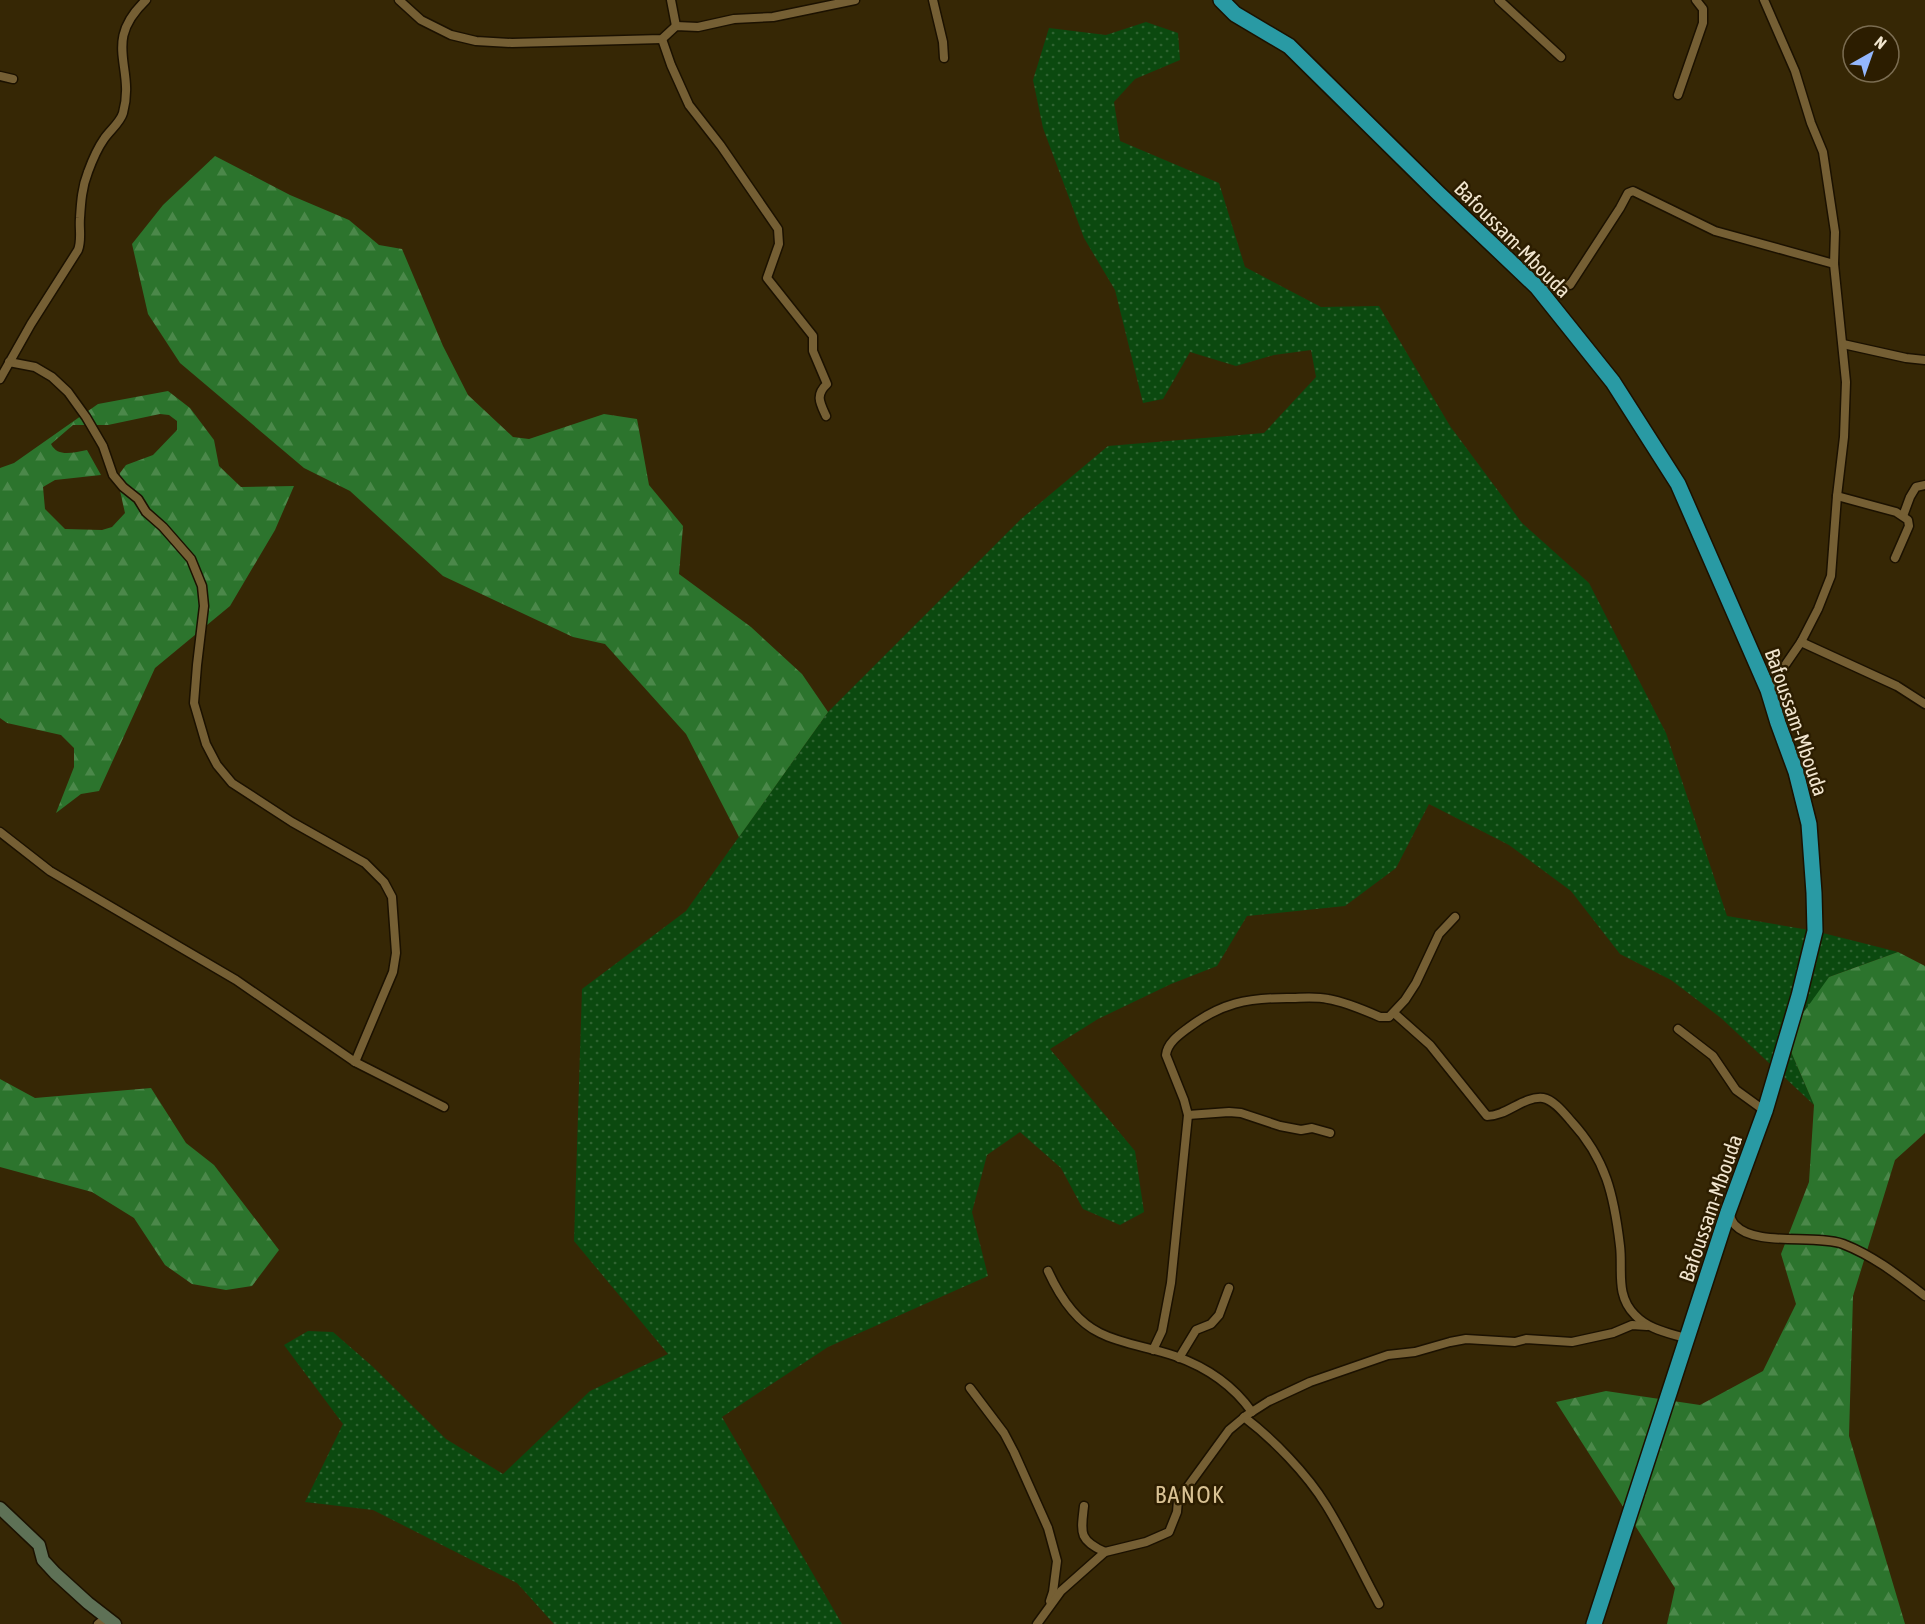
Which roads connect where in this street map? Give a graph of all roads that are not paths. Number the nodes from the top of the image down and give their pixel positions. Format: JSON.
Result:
{"nodes":[{"id":1,"x":146,"y":0,"type":"edge"},
{"id":2,"x":399,"y":0,"type":"edge"},
{"id":3,"x":671,"y":0,"type":"edge"},
{"id":4,"x":855,"y":0,"type":"edge"},
{"id":5,"x":933,"y":0,"type":"edge"},
{"id":6,"x":1221,"y":0,"type":"edge"},
{"id":7,"x":1499,"y":0,"type":"edge"},
{"id":8,"x":1696,"y":0,"type":"edge"},
{"id":9,"x":1764,"y":0,"type":"edge"},
{"id":10,"x":676,"y":26,"type":"junction"},
{"id":11,"x":663,"y":39,"type":"junction"},
{"id":12,"x":1561,"y":57,"type":"dead end"},
{"id":13,"x":944,"y":58,"type":"dead end"},
{"id":14,"x":0,"y":76,"type":"edge"},
{"id":15,"x":13,"y":79,"type":"dead end"},
{"id":16,"x":1678,"y":95,"type":"dead end"},
{"id":17,"x":1834,"y":264,"type":"junction"},
{"id":18,"x":1537,"y":287,"type":"junction"},
{"id":19,"x":1843,"y":344,"type":"junction"},
{"id":20,"x":1925,"y":360,"type":"edge"},
{"id":21,"x":9,"y":362,"type":"junction"},
{"id":22,"x":0,"y":379,"type":"edge"},
{"id":23,"x":826,"y":416,"type":"dead end"},
{"id":24,"x":1925,"y":485,"type":"edge"},
{"id":25,"x":1837,"y":496,"type":"junction"},
{"id":26,"x":1904,"y":516,"type":"junction"},
{"id":27,"x":1895,"y":558,"type":"dead end"},
{"id":28,"x":1801,"y":642,"type":"junction"},
{"id":29,"x":1768,"y":690,"type":"junction"},
{"id":30,"x":1925,"y":704,"type":"edge"},
{"id":31,"x":0,"y":832,"type":"edge"},
{"id":32,"x":1455,"y":917,"type":"dead end"},
{"id":33,"x":1394,"y":1013,"type":"junction"},
{"id":34,"x":1678,"y":1029,"type":"dead end"},
{"id":35,"x":355,"y":1062,"type":"junction"},
{"id":36,"x":444,"y":1107,"type":"dead end"},
{"id":37,"x":1765,"y":1111,"type":"junction"},
{"id":38,"x":1188,"y":1115,"type":"junction"},
{"id":39,"x":1330,"y":1133,"type":"dead end"},
{"id":40,"x":1728,"y":1212,"type":"junction"},
{"id":41,"x":1048,"y":1270,"type":"dead end"},
{"id":42,"x":1229,"y":1288,"type":"dead end"},
{"id":43,"x":1925,"y":1296,"type":"edge"},
{"id":44,"x":1647,"y":1326,"type":"junction"},
{"id":45,"x":1688,"y":1339,"type":"junction"},
{"id":46,"x":1153,"y":1350,"type":"junction"},
{"id":47,"x":1179,"y":1358,"type":"junction"},
{"id":48,"x":970,"y":1388,"type":"dead end"},
{"id":49,"x":1248,"y":1414,"type":"junction"},
{"id":50,"x":1084,"y":1506,"type":"dead end"},
{"id":51,"x":0,"y":1508,"type":"edge"},
{"id":52,"x":1104,"y":1552,"type":"junction"},
{"id":53,"x":1379,"y":1604,"type":"dead end"},
{"id":54,"x":1048,"y":1607,"type":"junction"},
{"id":55,"x":106,"y":1622,"type":"edge"},
{"id":56,"x":1037,"y":1624,"type":"edge"},
{"id":57,"x":1594,"y":1624,"type":"edge"}],
"edges":[{"from":1,"to":21,"type":"street"},
{"from":2,"to":11,"type":"street"},
{"from":3,"to":10,"type":"street"},
{"from":4,"to":10,"type":"street"},
{"from":5,"to":13,"type":"street"},
{"from":6,"to":18,"type":"highway","name":"Bafoussam-Mbouda"},
{"from":7,"to":12,"type":"street"},
{"from":8,"to":16,"type":"street"},
{"from":9,"to":17,"type":"street"},
{"from":10,"to":11,"type":"street"},
{"from":11,"to":23,"type":"street"},
{"from":14,"to":15,"type":"street"},
{"from":17,"to":18,"type":"street"},
{"from":17,"to":19,"type":"street"},
{"from":18,"to":29,"type":"highway","name":"Bafoussam-Mbouda"},
{"from":19,"to":20,"type":"street"},
{"from":19,"to":25,"type":"street"},
{"from":21,"to":22,"type":"street"},
{"from":21,"to":35,"type":"street"},
{"from":24,"to":26,"type":"street"},
{"from":25,"to":26,"type":"street"},
{"from":25,"to":28,"type":"street"},
{"from":26,"to":27,"type":"street"},
{"from":28,"to":29,"type":"street"},
{"from":28,"to":30,"type":"street"},
{"from":29,"to":37,"type":"highway","name":"Bafoussam-Mbouda"},
{"from":31,"to":35,"type":"street"},
{"from":32,"to":33,"type":"street"},
{"from":33,"to":38,"type":"street"},
{"from":33,"to":44,"type":"street"},
{"from":34,"to":37,"type":"street"},
{"from":35,"to":36,"type":"street"},
{"from":37,"to":40,"type":"highway","name":"Bafoussam-Mbouda"},
{"from":38,"to":39,"type":"street"},
{"from":38,"to":46,"type":"street"},
{"from":40,"to":43,"type":"street"},
{"from":40,"to":45,"type":"highway","name":"Bafoussam-Mbouda"},
{"from":41,"to":46,"type":"street"},
{"from":42,"to":47,"type":"street"},
{"from":44,"to":45,"type":"street"},
{"from":44,"to":49,"type":"street"},
{"from":45,"to":57,"type":"highway","name":"Bafoussam-Mbouda"},
{"from":46,"to":47,"type":"street"},
{"from":47,"to":49,"type":"street"},
{"from":48,"to":54,"type":"street"},
{"from":49,"to":52,"type":"street"},
{"from":49,"to":53,"type":"street"},
{"from":50,"to":52,"type":"street"},
{"from":51,"to":55,"type":"street"},
{"from":52,"to":54,"type":"street"},
{"from":54,"to":56,"type":"street"}]}
